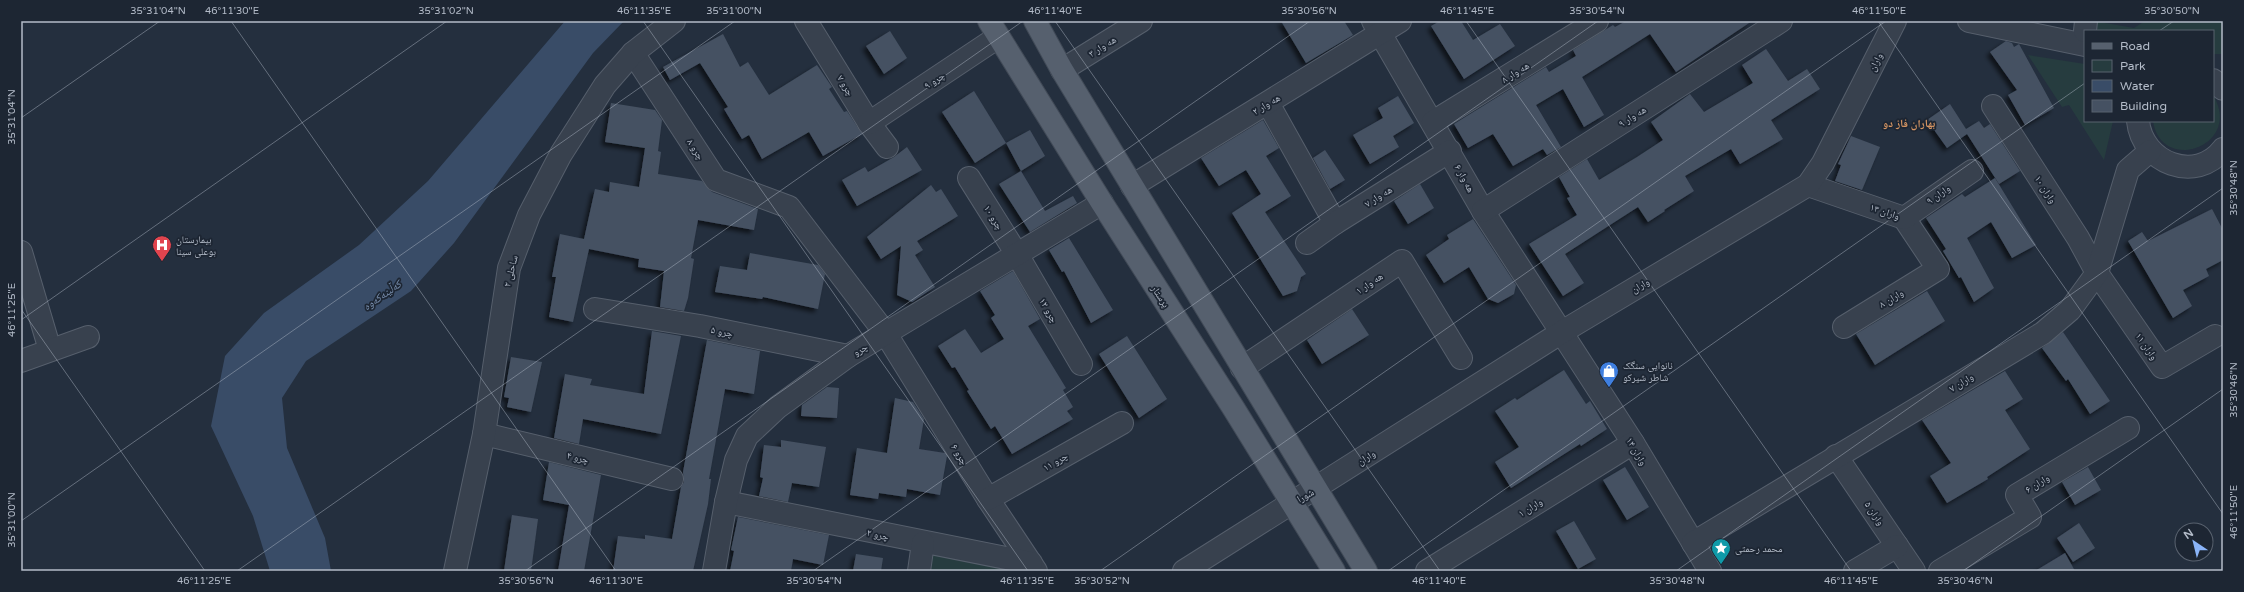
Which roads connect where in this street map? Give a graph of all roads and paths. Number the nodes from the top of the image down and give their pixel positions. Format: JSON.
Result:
{"nodes":[{"id":1,"x":674,"y":21,"type":"edge"},
{"id":2,"x":806,"y":21,"type":"edge"},
{"id":3,"x":1035,"y":21,"type":"edge"},
{"id":4,"x":1141,"y":21,"type":"edge"},
{"id":5,"x":1400,"y":21,"type":"edge"},
{"id":6,"x":1597,"y":21,"type":"edge"},
{"id":7,"x":1781,"y":21,"type":"edge"},
{"id":8,"x":1895,"y":21,"type":"edge"},
{"id":9,"x":1969,"y":21,"type":"edge"},
{"id":10,"x":1377,"y":28,"type":"edge"},
{"id":11,"x":994,"y":29,"type":"edge"},
{"id":12,"x":2084,"y":38,"type":"edge"},
{"id":13,"x":633,"y":52,"type":"junction"},
{"id":14,"x":1062,"y":70,"type":"junction"},
{"id":15,"x":2214,"y":81,"type":"edge"},
{"id":16,"x":2223,"y":89,"type":"edge"},
{"id":17,"x":1268,"y":103,"type":"junction"},
{"id":18,"x":1993,"y":106,"type":"dead end"},
{"id":19,"x":1433,"y":122,"type":"junction"},
{"id":20,"x":2138,"y":122,"type":"edge"},
{"id":21,"x":869,"y":123,"type":"junction"},
{"id":22,"x":887,"y":147,"type":"dead end"},
{"id":23,"x":2223,"y":149,"type":"edge"},
{"id":24,"x":1450,"y":151,"type":"junction"},
{"id":25,"x":2150,"y":151,"type":"junction"},
{"id":26,"x":2214,"y":165,"type":"edge"},
{"id":27,"x":1972,"y":171,"type":"dead end"},
{"id":28,"x":969,"y":178,"type":"dead end"},
{"id":29,"x":1808,"y":185,"type":"junction"},
{"id":30,"x":1132,"y":186,"type":"junction"},
{"id":31,"x":1102,"y":203,"type":"junction"},
{"id":32,"x":789,"y":207,"type":"joint"},
{"id":33,"x":1483,"y":211,"type":"junction"},
{"id":34,"x":1904,"y":218,"type":"junction"},
{"id":35,"x":1335,"y":222,"type":"junction"},
{"id":36,"x":1307,"y":243,"type":"dead end"},
{"id":37,"x":21,"y":252,"type":"edge"},
{"id":38,"x":1018,"y":256,"type":"junction"},
{"id":39,"x":1938,"y":269,"type":"joint"},
{"id":40,"x":2097,"y":273,"type":"junction"},
{"id":41,"x":595,"y":309,"type":"dead end"},
{"id":42,"x":1844,"y":327,"type":"dead end"},
{"id":43,"x":1562,"y":332,"type":"junction"},
{"id":44,"x":886,"y":334,"type":"junction"},
{"id":45,"x":2215,"y":336,"type":"dead end"},
{"id":46,"x":88,"y":337,"type":"dead end"},
{"id":47,"x":50,"y":350,"type":"junction"},
{"id":48,"x":848,"y":356,"type":"junction"},
{"id":49,"x":1461,"y":358,"type":"dead end"},
{"id":50,"x":21,"y":361,"type":"edge"},
{"id":51,"x":1081,"y":364,"type":"dead end"},
{"id":52,"x":1242,"y":368,"type":"junction"},
{"id":53,"x":1122,"y":423,"type":"dead end"},
{"id":54,"x":2128,"y":428,"type":"dead end"},
{"id":55,"x":484,"y":434,"type":"junction"},
{"id":56,"x":1633,"y":443,"type":"junction"},
{"id":57,"x":1836,"y":456,"type":"junction"},
{"id":58,"x":672,"y":479,"type":"dead end"},
{"id":59,"x":1317,"y":488,"type":"junction"},
{"id":60,"x":988,"y":499,"type":"junction"},
{"id":61,"x":726,"y":502,"type":"junction"},
{"id":62,"x":1292,"y":502,"type":"junction"},
{"id":63,"x":923,"y":543,"type":"junction"},
{"id":64,"x":1693,"y":543,"type":"junction"},
{"id":65,"x":1897,"y":546,"type":"junction"},
{"id":66,"x":1033,"y":567,"type":"edge"},
{"id":67,"x":455,"y":571,"type":"edge"},
{"id":68,"x":714,"y":571,"type":"edge"},
{"id":69,"x":919,"y":571,"type":"edge"},
{"id":70,"x":1184,"y":571,"type":"edge"},
{"id":71,"x":1334,"y":571,"type":"edge"},
{"id":72,"x":1366,"y":571,"type":"edge"},
{"id":73,"x":1427,"y":571,"type":"edge"},
{"id":74,"x":1710,"y":571,"type":"edge"},
{"id":75,"x":1855,"y":571,"type":"edge"},
{"id":76,"x":1914,"y":571,"type":"edge"},
{"id":77,"x":1940,"y":571,"type":"edge"}],
"edges":[{"from":1,"to":13,"type":"street","name":"ساحلی ۲"},
{"from":2,"to":21,"type":"street","name":"چرو ۷"},
{"from":3,"to":14,"type":"main road"},
{"from":4,"to":14,"type":"street","name":"هه وار ۳"},
{"from":5,"to":10,"type":"street","name":"هه وار ۲"},
{"from":6,"to":19,"type":"street","name":"هه وار ۸"},
{"from":7,"to":33,"type":"street","name":"هه وار ۹"},
{"from":8,"to":29,"type":"street","name":"واران"},
{"from":9,"to":12,"type":"street"},
{"from":10,"to":17,"type":"street","name":"هه وار ۲"},
{"from":10,"to":19,"type":"street","name":"هه وار ۶"},
{"from":11,"to":21,"type":"street","name":"چرو ۹"},
{"from":11,"to":31,"type":"main road","name":"پرستار"},
{"from":13,"to":32,"type":"street","name":"چرو ۸"},
{"from":13,"to":55,"type":"street","name":"ساحلی ۲"},
{"from":14,"to":30,"type":"main road"},
{"from":15,"to":16,"type":"street"},
{"from":17,"to":30,"type":"street","name":"هه وار ۲"},
{"from":17,"to":35,"type":"street"},
{"from":18,"to":40,"type":"street","name":"واران ۱۰"},
{"from":19,"to":24,"type":"street","name":"هه وار ۶"},
{"from":20,"to":25,"type":"street"},
{"from":21,"to":22,"type":"street","name":"چرو ۷"},
{"from":23,"to":26,"type":"street"},
{"from":24,"to":33,"type":"street","name":"هه وار ۶"},
{"from":24,"to":35,"type":"street","name":"هه وار ۷"},
{"from":25,"to":26,"type":"street"},
{"from":25,"to":40,"type":"street","name":"واران ۷"},
{"from":27,"to":34,"type":"street","name":"واران ۹"},
{"from":28,"to":38,"type":"street","name":"چرو ۱۰"},
{"from":29,"to":34,"type":"street","name":"واران ۱۳"},
{"from":29,"to":43,"type":"street","name":"واران"},
{"from":30,"to":52,"type":"main road"},
{"from":31,"to":38,"type":"street","name":"چرو"},
{"from":31,"to":62,"type":"main road","name":"پرستار"},
{"from":32,"to":44,"type":"street","name":"چرو ۶"},
{"from":33,"to":43,"type":"street","name":"هه وار ۶"},
{"from":34,"to":39,"type":"street","name":"واران ۱۳"},
{"from":35,"to":36,"type":"street","name":"هه وار ۷"},
{"from":37,"to":47,"type":"street"},
{"from":38,"to":44,"type":"street","name":"چرو"},
{"from":38,"to":51,"type":"street","name":"چرو ۱۲"},
{"from":39,"to":42,"type":"street","name":"واران ۸"},
{"from":40,"to":45,"type":"street","name":"واران ۱۱"},
{"from":40,"to":57,"type":"street","name":"واران ۷"},
{"from":41,"to":48,"type":"street","name":"چرو ۵"},
{"from":43,"to":56,"type":"street","name":"واران ۱۴"},
{"from":43,"to":59,"type":"street","name":"واران"},
{"from":44,"to":48,"type":"street","name":"چرو"},
{"from":44,"to":60,"type":"street","name":"چرو ۶"},
{"from":46,"to":47,"type":"street"},
{"from":47,"to":50,"type":"street"},
{"from":48,"to":61,"type":"street","name":"چرو"},
{"from":49,"to":52,"type":"street","name":"هه وار ۱"},
{"from":52,"to":59,"type":"main road"},
{"from":53,"to":60,"type":"street","name":"چرو ۱۱"},
{"from":54,"to":77,"type":"street","name":"واران ۶"},
{"from":55,"to":58,"type":"street","name":"چرو ۴"},
{"from":55,"to":67,"type":"street","name":"ساحلی ۲"},
{"from":56,"to":64,"type":"street","name":"واران ۱۴"},
{"from":56,"to":73,"type":"street","name":"واران ۱"},
{"from":57,"to":64,"type":"street","name":"واران ۷"},
{"from":57,"to":65,"type":"street","name":"واران ۵"},
{"from":59,"to":62,"type":"street","name":"شورا"},
{"from":59,"to":72,"type":"main road"},
{"from":60,"to":66,"type":"street","name":"چرو ۶"},
{"from":61,"to":63,"type":"street","name":"چرو ۲"},
{"from":61,"to":68,"type":"street","name":"چرو"},
{"from":62,"to":70,"type":"street"},
{"from":62,"to":71,"type":"main road","name":"پرستار"},
{"from":63,"to":66,"type":"street","name":"چرو ۲"},
{"from":63,"to":69,"type":"street"},
{"from":64,"to":74,"type":"street","name":"واران ۱۴"},
{"from":65,"to":75,"type":"street"},
{"from":65,"to":76,"type":"street","name":"واران ۵"}]}
